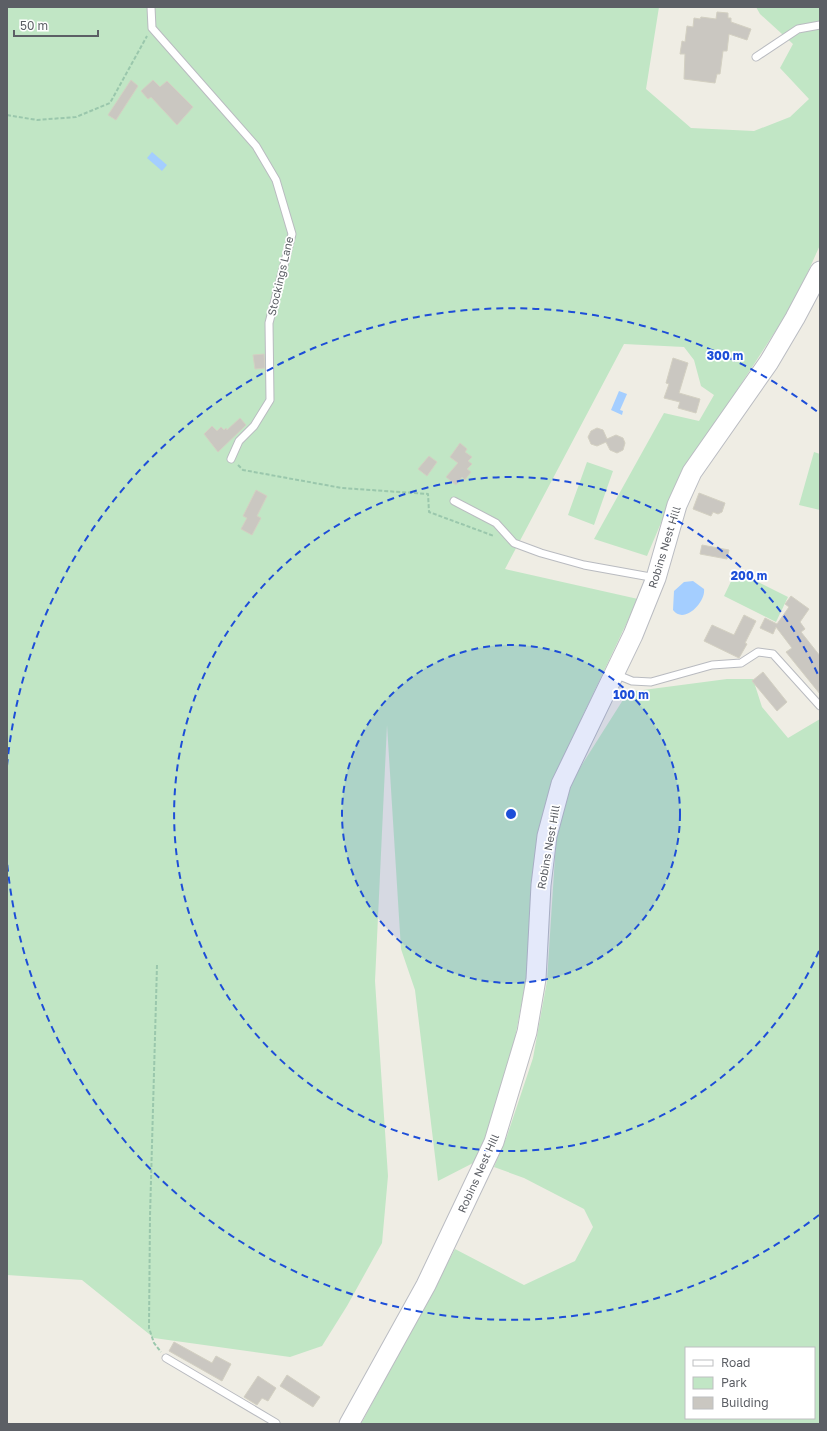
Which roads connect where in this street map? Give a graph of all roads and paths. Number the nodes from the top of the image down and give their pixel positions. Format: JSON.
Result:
{"nodes":[{"id":1,"x":151,"y":7,"type":"edge"},
{"id":2,"x":820,"y":25,"type":"edge"},
{"id":3,"x":152,"y":28,"type":"junction"},
{"id":4,"x":756,"y":57,"type":"dead end"},
{"id":5,"x":7,"y":115,"type":"edge"},
{"id":6,"x":820,"y":271,"type":"edge"},
{"id":7,"x":231,"y":460,"type":"joint"},
{"id":8,"x":454,"y":501,"type":"dead end"},
{"id":9,"x":514,"y":543,"type":"junction"},
{"id":10,"x":656,"y":578,"type":"junction"},
{"id":11,"x":615,"y":674,"type":"junction"},
{"id":12,"x":820,"y":706,"type":"edge"},
{"id":13,"x":157,"y":965,"type":"dead end"},
{"id":14,"x":166,"y":1358,"type":"joint"},
{"id":15,"x":275,"y":1424,"type":"edge"},
{"id":16,"x":349,"y":1424,"type":"edge"}],
"edges":[{"from":1,"to":3,"type":"lane"},
{"from":2,"to":4,"type":"lane"},
{"from":3,"to":5,"type":"path"},
{"from":3,"to":7,"type":"lane","name":"Stockings Lane"},
{"from":6,"to":10,"type":"street","name":"Robins Nest Hill"},
{"from":7,"to":9,"type":"path"},
{"from":8,"to":9,"type":"lane"},
{"from":9,"to":10,"type":"lane"},
{"from":10,"to":11,"type":"street","name":"Robins Nest Hill"},
{"from":11,"to":12,"type":"lane"},
{"from":11,"to":16,"type":"street","name":"Robins Nest Hill"},
{"from":13,"to":14,"type":"path"},
{"from":14,"to":15,"type":"lane"}]}
